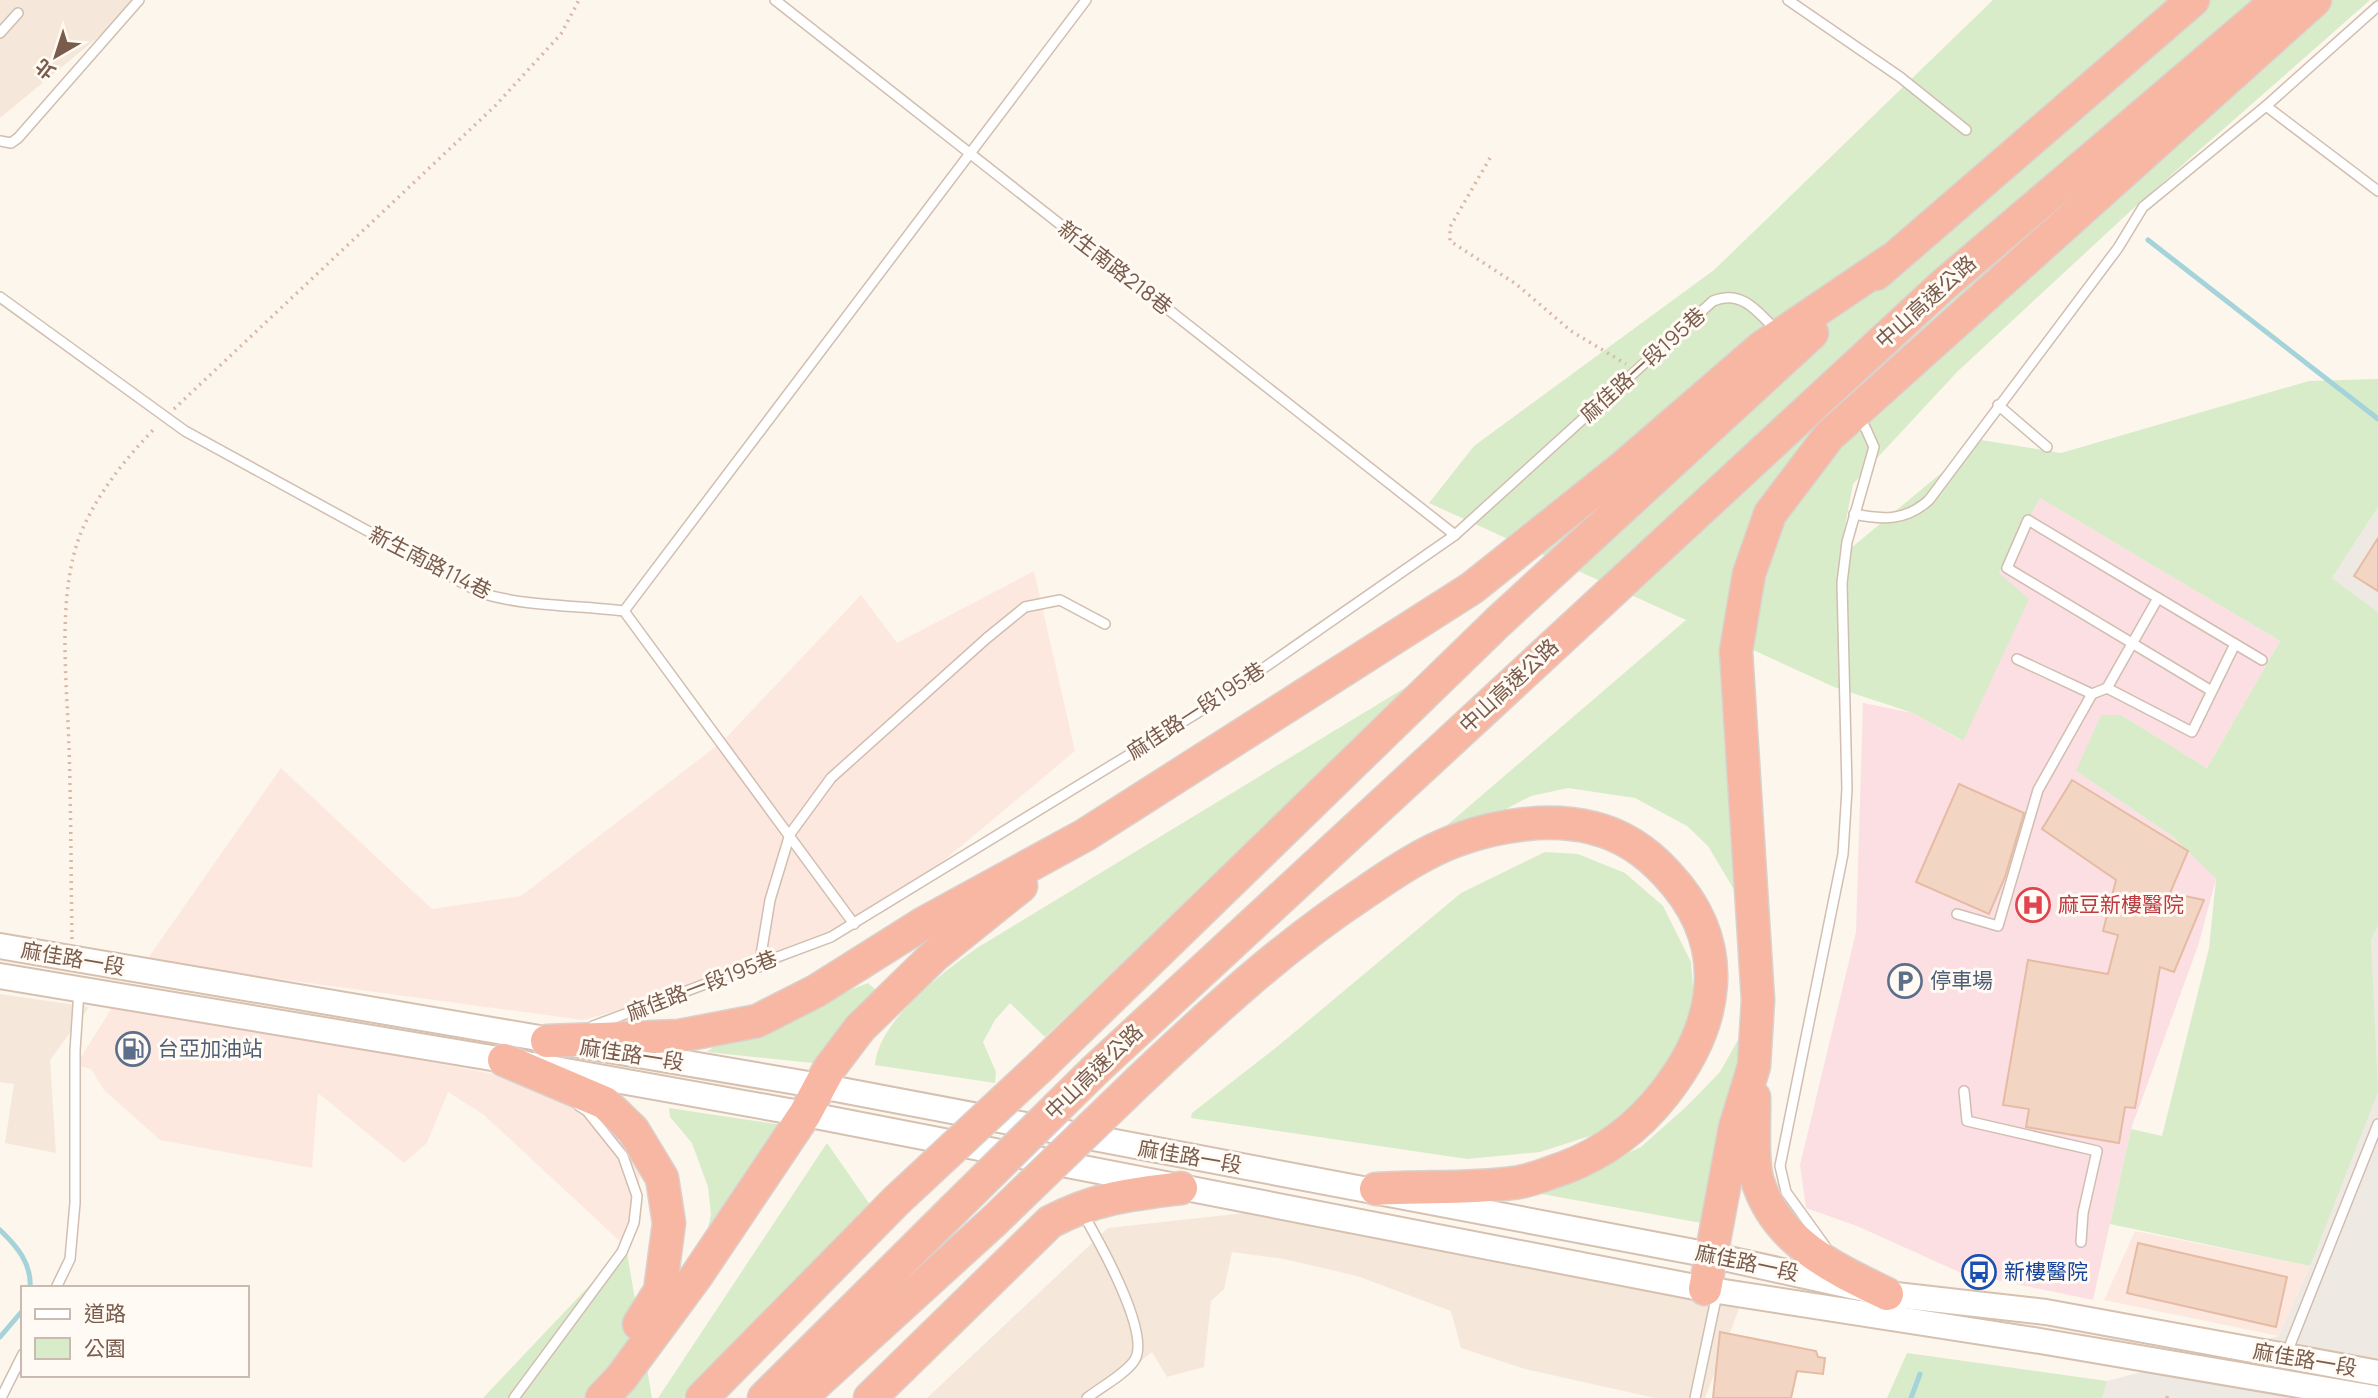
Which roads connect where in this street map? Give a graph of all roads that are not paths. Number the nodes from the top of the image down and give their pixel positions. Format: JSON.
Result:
{"nodes":[{"id":1,"x":139,"y":0,"type":"edge"},
{"id":2,"x":775,"y":0,"type":"edge"},
{"id":3,"x":1086,"y":0,"type":"edge"},
{"id":4,"x":1788,"y":0,"type":"edge"},
{"id":5,"x":2193,"y":0,"type":"edge"},
{"id":6,"x":2278,"y":0,"type":"edge"},
{"id":7,"x":2315,"y":0,"type":"edge"},
{"id":8,"x":2378,"y":6,"type":"edge"},
{"id":9,"x":18,"y":13,"type":"dead end"},
{"id":10,"x":0,"y":33,"type":"edge"},
{"id":11,"x":2266,"y":106,"type":"junction"},
{"id":12,"x":1966,"y":130,"type":"dead end"},
{"id":13,"x":0,"y":141,"type":"edge"},
{"id":14,"x":970,"y":153,"type":"junction"},
{"id":15,"x":2378,"y":191,"type":"edge"},
{"id":16,"x":1891,"y":260,"type":"junction"},
{"id":17,"x":0,"y":297,"type":"edge"},
{"id":18,"x":1772,"y":326,"type":"dead end"},
{"id":19,"x":1998,"y":405,"type":"junction"},
{"id":20,"x":1865,"y":427,"type":"dead end"},
{"id":21,"x":2047,"y":447,"type":"dead end"},
{"id":22,"x":1854,"y":514,"type":"junction"},
{"id":23,"x":1455,"y":536,"type":"junction"},
{"id":24,"x":2158,"y":598,"type":"junction"},
{"id":25,"x":624,"y":611,"type":"junction"},
{"id":26,"x":1105,"y":624,"type":"dead end"},
{"id":27,"x":2235,"y":644,"type":"junction"},
{"id":28,"x":2134,"y":645,"type":"junction"},
{"id":29,"x":2017,"y":659,"type":"dead end"},
{"id":30,"x":2262,"y":660,"type":"dead end"},
{"id":31,"x":2107,"y":688,"type":"junction"},
{"id":32,"x":2210,"y":690,"type":"junction"},
{"id":33,"x":2092,"y":694,"type":"junction"},
{"id":34,"x":790,"y":834,"type":"junction"},
{"id":35,"x":1085,"y":835,"type":"junction"},
{"id":36,"x":1957,"y":914,"type":"dead end"},
{"id":37,"x":854,"y":924,"type":"junction"},
{"id":38,"x":0,"y":946,"type":"edge"},
{"id":39,"x":758,"y":970,"type":"dead end"},
{"id":40,"x":0,"y":976,"type":"edge"},
{"id":41,"x":79,"y":988,"type":"junction"},
{"id":42,"x":547,"y":1041,"type":"junction"},
{"id":43,"x":503,"y":1060,"type":"junction"},
{"id":44,"x":1754,"y":1066,"type":"junction"},
{"id":45,"x":820,"y":1086,"type":"junction"},
{"id":46,"x":1964,"y":1091,"type":"dead end"},
{"id":47,"x":805,"y":1114,"type":"junction"},
{"id":48,"x":2378,"y":1124,"type":"edge"},
{"id":49,"x":1181,"y":1188,"type":"junction"},
{"id":50,"x":1376,"y":1189,"type":"junction"},
{"id":51,"x":1079,"y":1207,"type":"junction"},
{"id":52,"x":2081,"y":1242,"type":"dead end"},
{"id":53,"x":1710,"y":1255,"type":"junction"},
{"id":54,"x":56,"y":1286,"type":"edge"},
{"id":55,"x":1711,"y":1290,"type":"junction"},
{"id":56,"x":1887,"y":1294,"type":"junction"},
{"id":57,"x":2285,"y":1357,"type":"junction"},
{"id":58,"x":21,"y":1358,"type":"edge"},
{"id":59,"x":2378,"y":1373,"type":"edge"},
{"id":60,"x":2327,"y":1394,"type":"edge"},
{"id":61,"x":1,"y":1398,"type":"edge"},
{"id":62,"x":514,"y":1398,"type":"edge"},
{"id":63,"x":591,"y":1398,"type":"edge"},
{"id":64,"x":602,"y":1398,"type":"edge"},
{"id":65,"x":702,"y":1398,"type":"edge"},
{"id":66,"x":764,"y":1398,"type":"edge"},
{"id":67,"x":800,"y":1398,"type":"edge"},
{"id":68,"x":870,"y":1398,"type":"edge"},
{"id":69,"x":1087,"y":1398,"type":"edge"},
{"id":70,"x":1695,"y":1398,"type":"edge"},
{"id":71,"x":2375,"y":1398,"type":"edge"}],
"edges":[{"from":1,"to":13,"type":"lane"},
{"from":2,"to":14,"type":"lane","name":"新生南路218巷"},
{"from":3,"to":14,"type":"lane"},
{"from":4,"to":12,"type":"lane"},
{"from":5,"to":16,"type":"highway","name":"中山高速公路"},
{"from":6,"to":66,"type":"highway","name":"中山高速公路","bridge":true},
{"from":7,"to":44,"type":"highway"},
{"from":8,"to":11,"type":"lane"},
{"from":9,"to":10,"type":"lane"},
{"from":11,"to":15,"type":"lane"},
{"from":11,"to":19,"type":"lane"},
{"from":14,"to":23,"type":"lane","name":"新生南路218巷"},
{"from":14,"to":25,"type":"lane"},
{"from":16,"to":35,"type":"highway"},
{"from":16,"to":65,"type":"highway","name":"中山高速公路","bridge":true},
{"from":17,"to":25,"type":"lane","name":"新生南路114巷"},
{"from":18,"to":23,"type":"lane","name":"麻佳路一段195巷"},
{"from":19,"to":21,"type":"lane"},
{"from":19,"to":22,"type":"lane"},
{"from":20,"to":22,"type":"lane"},
{"from":22,"to":56,"type":"lane"},
{"from":23,"to":37,"type":"lane","name":"麻佳路一段195巷"},
{"from":24,"to":27,"type":"lane"},
{"from":24,"to":28,"type":"lane"},
{"from":24,"to":28,"type":"lane"},
{"from":25,"to":34,"type":"lane"},
{"from":26,"to":34,"type":"lane"},
{"from":27,"to":30,"type":"lane"},
{"from":27,"to":32,"type":"lane"},
{"from":28,"to":31,"type":"lane"},
{"from":28,"to":32,"type":"lane"},
{"from":29,"to":33,"type":"lane"},
{"from":31,"to":32,"type":"lane"},
{"from":31,"to":33,"type":"lane"},
{"from":33,"to":36,"type":"lane"},
{"from":34,"to":37,"type":"lane"},
{"from":34,"to":39,"type":"lane"},
{"from":35,"to":42,"type":"highway"},
{"from":35,"to":45,"type":"highway"},
{"from":37,"to":42,"type":"lane","name":"麻佳路一段195巷"},
{"from":38,"to":42,"type":"main road","name":"麻佳路一段"},
{"from":40,"to":41,"type":"main road","name":"麻佳路一段"},
{"from":41,"to":43,"type":"main road","name":"麻佳路一段"},
{"from":41,"to":54,"type":"lane"},
{"from":42,"to":45,"type":"main road","name":"麻佳路一段"},
{"from":43,"to":47,"type":"main road","name":"麻佳路一段"},
{"from":43,"to":62,"type":"lane"},
{"from":43,"to":63,"type":"highway"},
{"from":44,"to":53,"type":"highway"},
{"from":44,"to":56,"type":"highway"},
{"from":45,"to":47,"type":"highway"},
{"from":45,"to":50,"type":"main road","name":"麻佳路一段"},
{"from":46,"to":52,"type":"lane"},
{"from":47,"to":49,"type":"main road","name":"麻佳路一段"},
{"from":47,"to":64,"type":"highway"},
{"from":48,"to":57,"type":"lane"},
{"from":49,"to":51,"type":"highway"},
{"from":49,"to":55,"type":"main road","name":"麻佳路一段"},
{"from":50,"to":53,"type":"main road","name":"麻佳路一段"},
{"from":50,"to":67,"type":"highway","bridge":true},
{"from":51,"to":68,"type":"highway"},
{"from":51,"to":69,"type":"lane"},
{"from":53,"to":55,"type":"highway"},
{"from":53,"to":56,"type":"main road","name":"麻佳路一段"},
{"from":55,"to":60,"type":"main road","name":"麻佳路一段"},
{"from":55,"to":70,"type":"lane"},
{"from":56,"to":57,"type":"main road","name":"麻佳路一段"},
{"from":57,"to":59,"type":"main road","name":"麻佳路一段"},
{"from":58,"to":61,"type":"lane"},
{"from":60,"to":71,"type":"main road","name":"麻佳路一段"}]}
